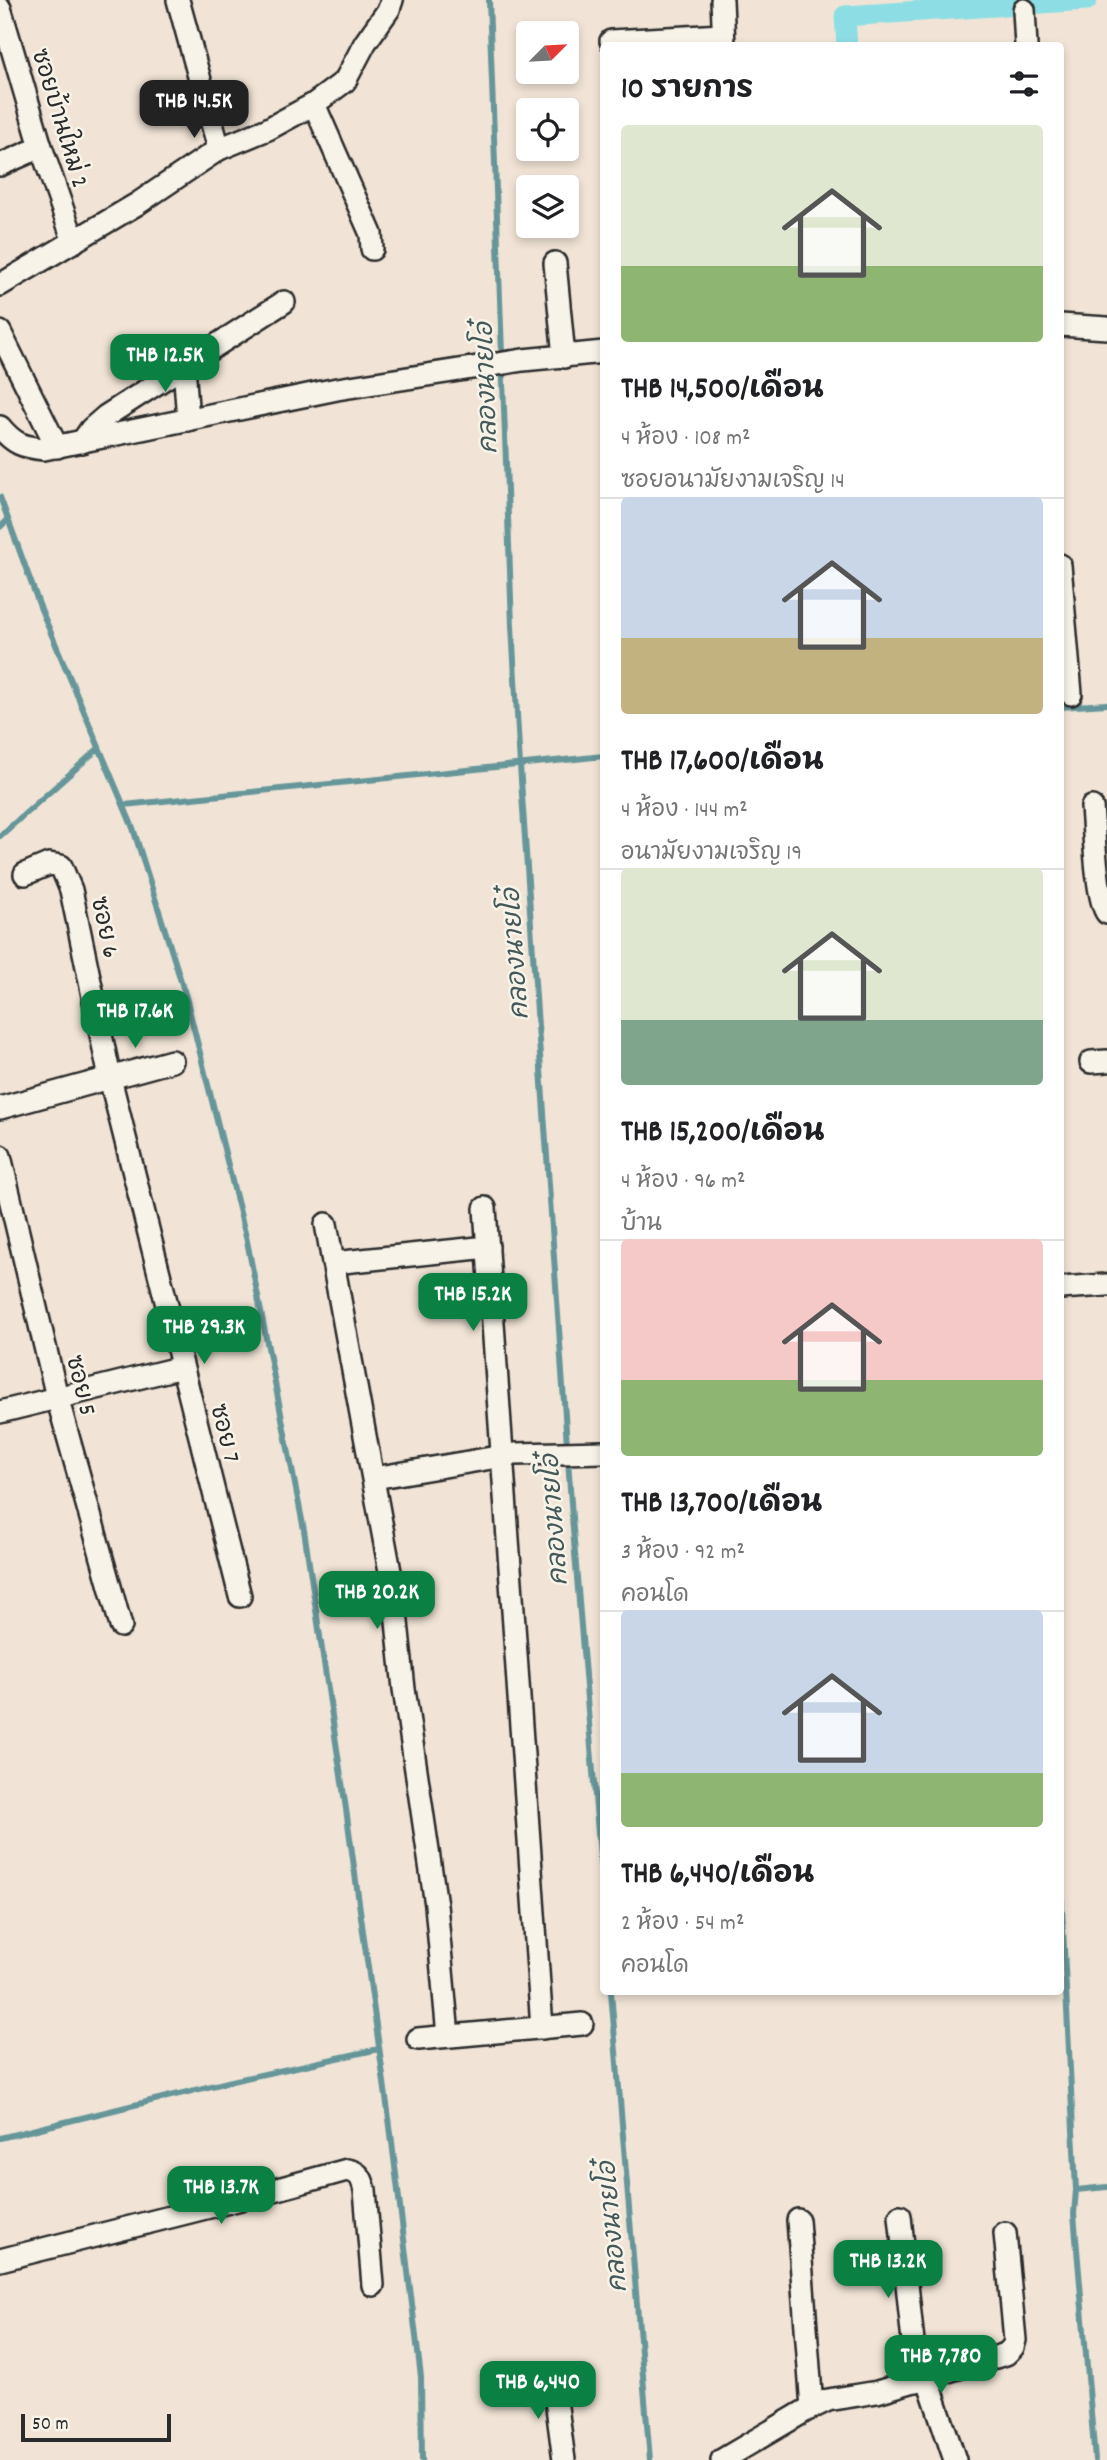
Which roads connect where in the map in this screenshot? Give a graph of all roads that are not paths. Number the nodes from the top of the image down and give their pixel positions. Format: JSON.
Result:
{"nodes":[{"id":1,"x":178,"y":0,"type":"edge"},
{"id":2,"x":392,"y":0,"type":"edge"},
{"id":3,"x":722,"y":0,"type":"edge"},
{"id":4,"x":1024,"y":10,"type":"dead end"},
{"id":5,"x":2,"y":22,"type":"edge"},
{"id":6,"x":724,"y":40,"type":"edge"},
{"id":7,"x":611,"y":41,"type":"dead end"},
{"id":8,"x":1026,"y":42,"type":"edge"},
{"id":9,"x":314,"y":104,"type":"junction"},
{"id":10,"x":41,"y":147,"type":"junction"},
{"id":11,"x":219,"y":149,"type":"junction"},
{"id":12,"x":0,"y":165,"type":"edge"},
{"id":13,"x":74,"y":242,"type":"junction"},
{"id":14,"x":372,"y":249,"type":"dead end"},
{"id":15,"x":555,"y":263,"type":"dead end"},
{"id":16,"x":0,"y":285,"type":"edge"},
{"id":17,"x":284,"y":302,"type":"dead end"},
{"id":18,"x":1064,"y":326,"type":"edge"},
{"id":19,"x":1107,"y":328,"type":"edge"},
{"id":20,"x":0,"y":332,"type":"edge"},
{"id":21,"x":600,"y":352,"type":"edge"},
{"id":22,"x":564,"y":357,"type":"junction"},
{"id":23,"x":184,"y":366,"type":"junction"},
{"id":24,"x":188,"y":420,"type":"junction"},
{"id":25,"x":0,"y":427,"type":"edge"},
{"id":26,"x":82,"y":442,"type":"junction"},
{"id":27,"x":57,"y":447,"type":"junction"},
{"id":28,"x":1064,"y":617,"type":"edge"},
{"id":29,"x":1070,"y":694,"type":"dead end"},
{"id":30,"x":1092,"y":807,"type":"dead end"},
{"id":31,"x":25,"y":874,"type":"dead end"},
{"id":32,"x":1107,"y":913,"type":"edge"},
{"id":33,"x":172,"y":1061,"type":"dead end"},
{"id":34,"x":110,"y":1078,"type":"junction"},
{"id":35,"x":0,"y":1108,"type":"edge"},
{"id":36,"x":0,"y":1156,"type":"edge"},
{"id":37,"x":485,"y":1208,"type":"dead end"},
{"id":38,"x":326,"y":1224,"type":"dead end"},
{"id":39,"x":488,"y":1247,"type":"junction"},
{"id":40,"x":333,"y":1263,"type":"junction"},
{"id":41,"x":1107,"y":1285,"type":"edge"},
{"id":42,"x":1064,"y":1288,"type":"edge"},
{"id":43,"x":182,"y":1367,"type":"junction"},
{"id":44,"x":57,"y":1397,"type":"junction"},
{"id":45,"x":0,"y":1412,"type":"edge"},
{"id":46,"x":600,"y":1452,"type":"edge"},
{"id":47,"x":502,"y":1456,"type":"junction"},
{"id":48,"x":374,"y":1478,"type":"junction"},
{"id":49,"x":240,"y":1596,"type":"dead end"},
{"id":50,"x":121,"y":1626,"type":"dead end"},
{"id":51,"x":582,"y":2024,"type":"dead end"},
{"id":52,"x":542,"y":2028,"type":"junction"},
{"id":53,"x":448,"y":2036,"type":"junction"},
{"id":54,"x":418,"y":2039,"type":"dead end"},
{"id":55,"x":900,"y":2216,"type":"dead end"},
{"id":56,"x":798,"y":2220,"type":"dead end"},
{"id":57,"x":1005,"y":2233,"type":"dead end"},
{"id":58,"x":0,"y":2260,"type":"edge"},
{"id":59,"x":373,"y":2286,"type":"dead end"},
{"id":60,"x":553,"y":2377,"type":"dead end"},
{"id":61,"x":922,"y":2379,"type":"junction"},
{"id":62,"x":812,"y":2408,"type":"junction"},
{"id":63,"x":564,"y":2460,"type":"edge"},
{"id":64,"x":722,"y":2460,"type":"edge"},
{"id":65,"x":955,"y":2460,"type":"edge"}],
"edges":[{"from":1,"to":11,"type":"street"},
{"from":2,"to":9,"type":"street"},
{"from":3,"to":6,"type":"street"},
{"from":4,"to":8,"type":"street"},
{"from":5,"to":10,"type":"street","name":"ซอยบ้านใหม่ 2"},
{"from":6,"to":7,"type":"street"},
{"from":9,"to":11,"type":"street"},
{"from":9,"to":14,"type":"street"},
{"from":10,"to":12,"type":"street"},
{"from":10,"to":13,"type":"street","name":"ซอยบ้านใหม่ 2"},
{"from":11,"to":13,"type":"street"},
{"from":13,"to":16,"type":"street"},
{"from":15,"to":22,"type":"street"},
{"from":17,"to":23,"type":"street"},
{"from":18,"to":19,"type":"street"},
{"from":20,"to":27,"type":"street"},
{"from":21,"to":22,"type":"street"},
{"from":22,"to":24,"type":"street"},
{"from":23,"to":24,"type":"street"},
{"from":23,"to":26,"type":"street"},
{"from":24,"to":26,"type":"street"},
{"from":25,"to":27,"type":"street"},
{"from":26,"to":27,"type":"street"},
{"from":28,"to":29,"type":"street"},
{"from":30,"to":32,"type":"street"},
{"from":31,"to":34,"type":"street","name":"ซอย 6"},
{"from":33,"to":34,"type":"street"},
{"from":34,"to":35,"type":"street"},
{"from":34,"to":43,"type":"street","name":"ซอย 7"},
{"from":36,"to":44,"type":"street","name":"ซอย 5"},
{"from":37,"to":39,"type":"street"},
{"from":38,"to":40,"type":"street"},
{"from":39,"to":40,"type":"street"},
{"from":39,"to":47,"type":"street"},
{"from":40,"to":48,"type":"street"},
{"from":41,"to":42,"type":"street"},
{"from":43,"to":44,"type":"street"},
{"from":43,"to":49,"type":"street","name":"ซอย 7"},
{"from":44,"to":45,"type":"street"},
{"from":44,"to":50,"type":"street","name":"ซอย 5"},
{"from":46,"to":47,"type":"street"},
{"from":47,"to":48,"type":"street"},
{"from":47,"to":52,"type":"street"},
{"from":48,"to":53,"type":"street"},
{"from":51,"to":52,"type":"street"},
{"from":52,"to":53,"type":"street"},
{"from":53,"to":54,"type":"street"},
{"from":55,"to":61,"type":"street"},
{"from":56,"to":62,"type":"street"},
{"from":57,"to":61,"type":"street"},
{"from":58,"to":59,"type":"street"},
{"from":60,"to":63,"type":"street"},
{"from":61,"to":62,"type":"street"},
{"from":61,"to":65,"type":"street"},
{"from":62,"to":64,"type":"street"}]}
